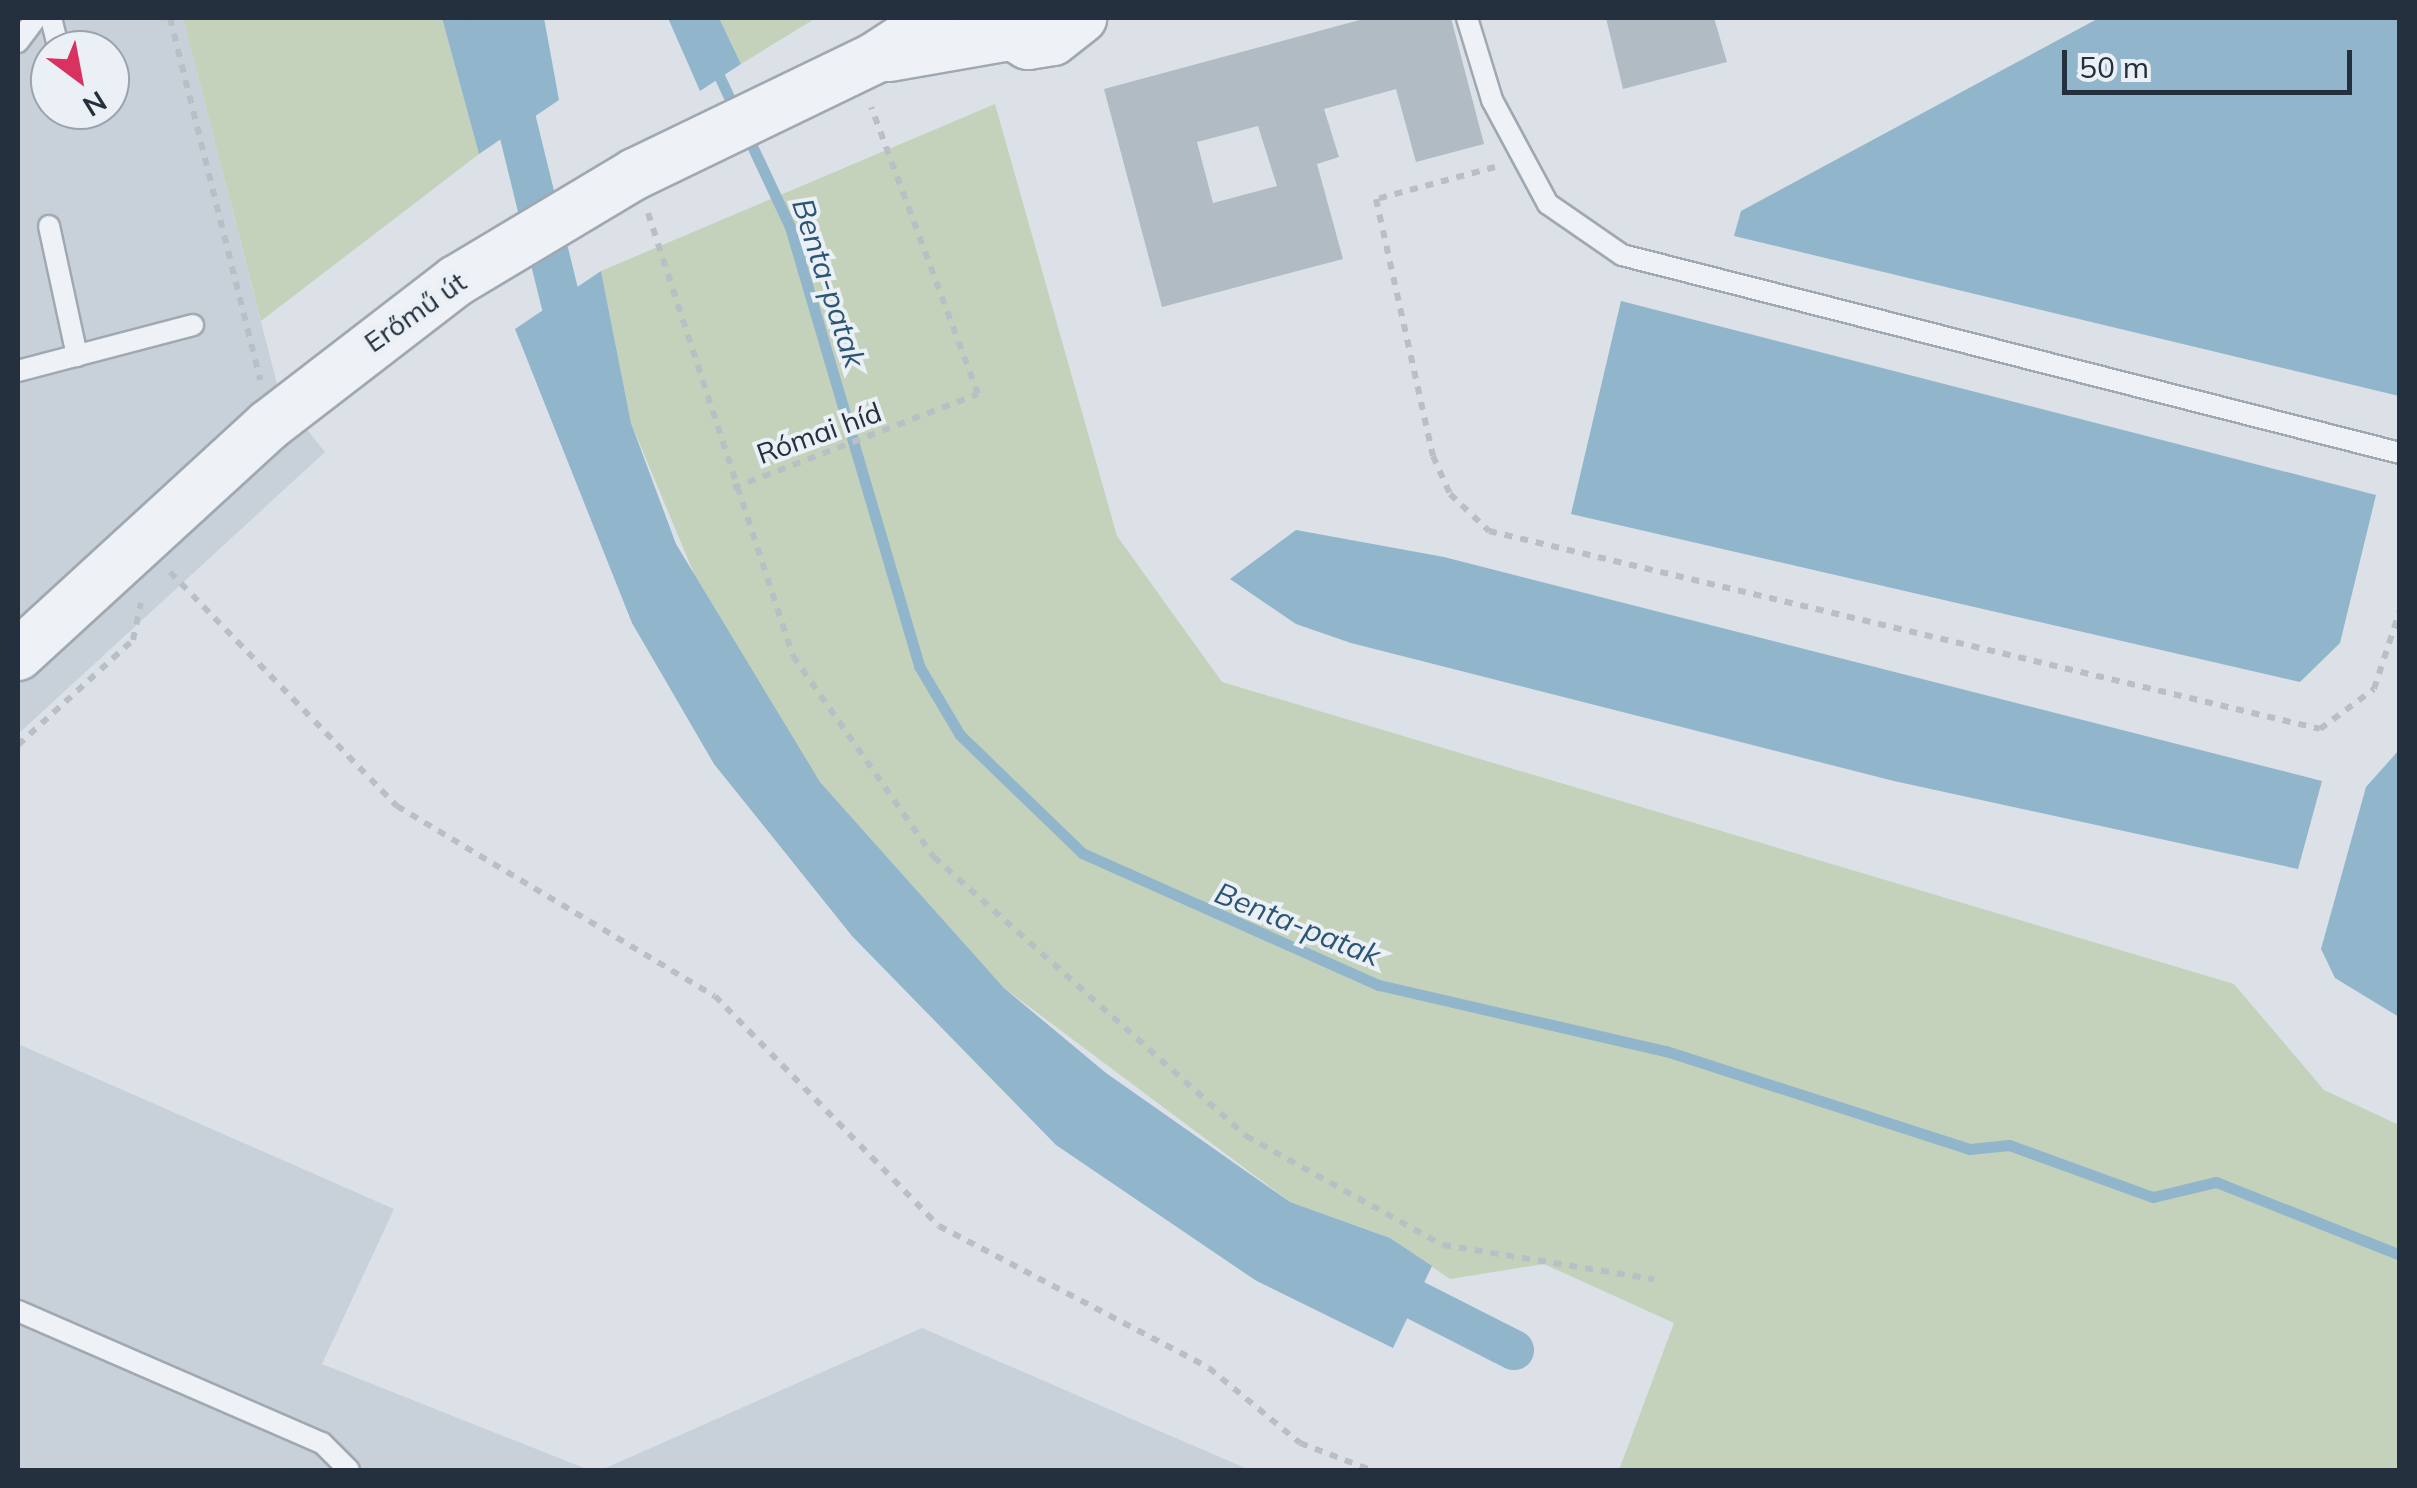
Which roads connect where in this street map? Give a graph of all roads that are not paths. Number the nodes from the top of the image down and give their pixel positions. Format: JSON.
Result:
{"nodes":[{"id":1,"x":36,"y":18,"type":"edge"},
{"id":2,"x":936,"y":18,"type":"edge"},
{"id":3,"x":1081,"y":18,"type":"edge"},
{"id":4,"x":1467,"y":18,"type":"edge"},
{"id":5,"x":994,"y":27,"type":"edge"},
{"id":6,"x":18,"y":42,"type":"edge"},
{"id":7,"x":866,"y":63,"type":"junction"},
{"id":8,"x":49,"y":226,"type":"dead end"},
{"id":9,"x":192,"y":325,"type":"dead end"},
{"id":10,"x":77,"y":356,"type":"junction"},
{"id":11,"x":18,"y":371,"type":"edge"},
{"id":12,"x":2400,"y":453,"type":"edge"},
{"id":13,"x":18,"y":655,"type":"edge"},
{"id":14,"x":18,"y":1312,"type":"edge"},
{"id":15,"x":349,"y":1470,"type":"edge"}],
"edges":[{"from":1,"to":6,"type":"lane"},
{"from":2,"to":7,"type":"street","name":"Erőmű út"},
{"from":3,"to":5,"type":"street","name":"Erőmű út"},
{"from":4,"to":12,"type":"lane"},
{"from":5,"to":7,"type":"street","name":"Erőmű út"},
{"from":7,"to":13,"type":"street","name":"Erőmű út"},
{"from":8,"to":10,"type":"lane"},
{"from":9,"to":10,"type":"lane"},
{"from":10,"to":11,"type":"lane"},
{"from":14,"to":15,"type":"lane"}]}
